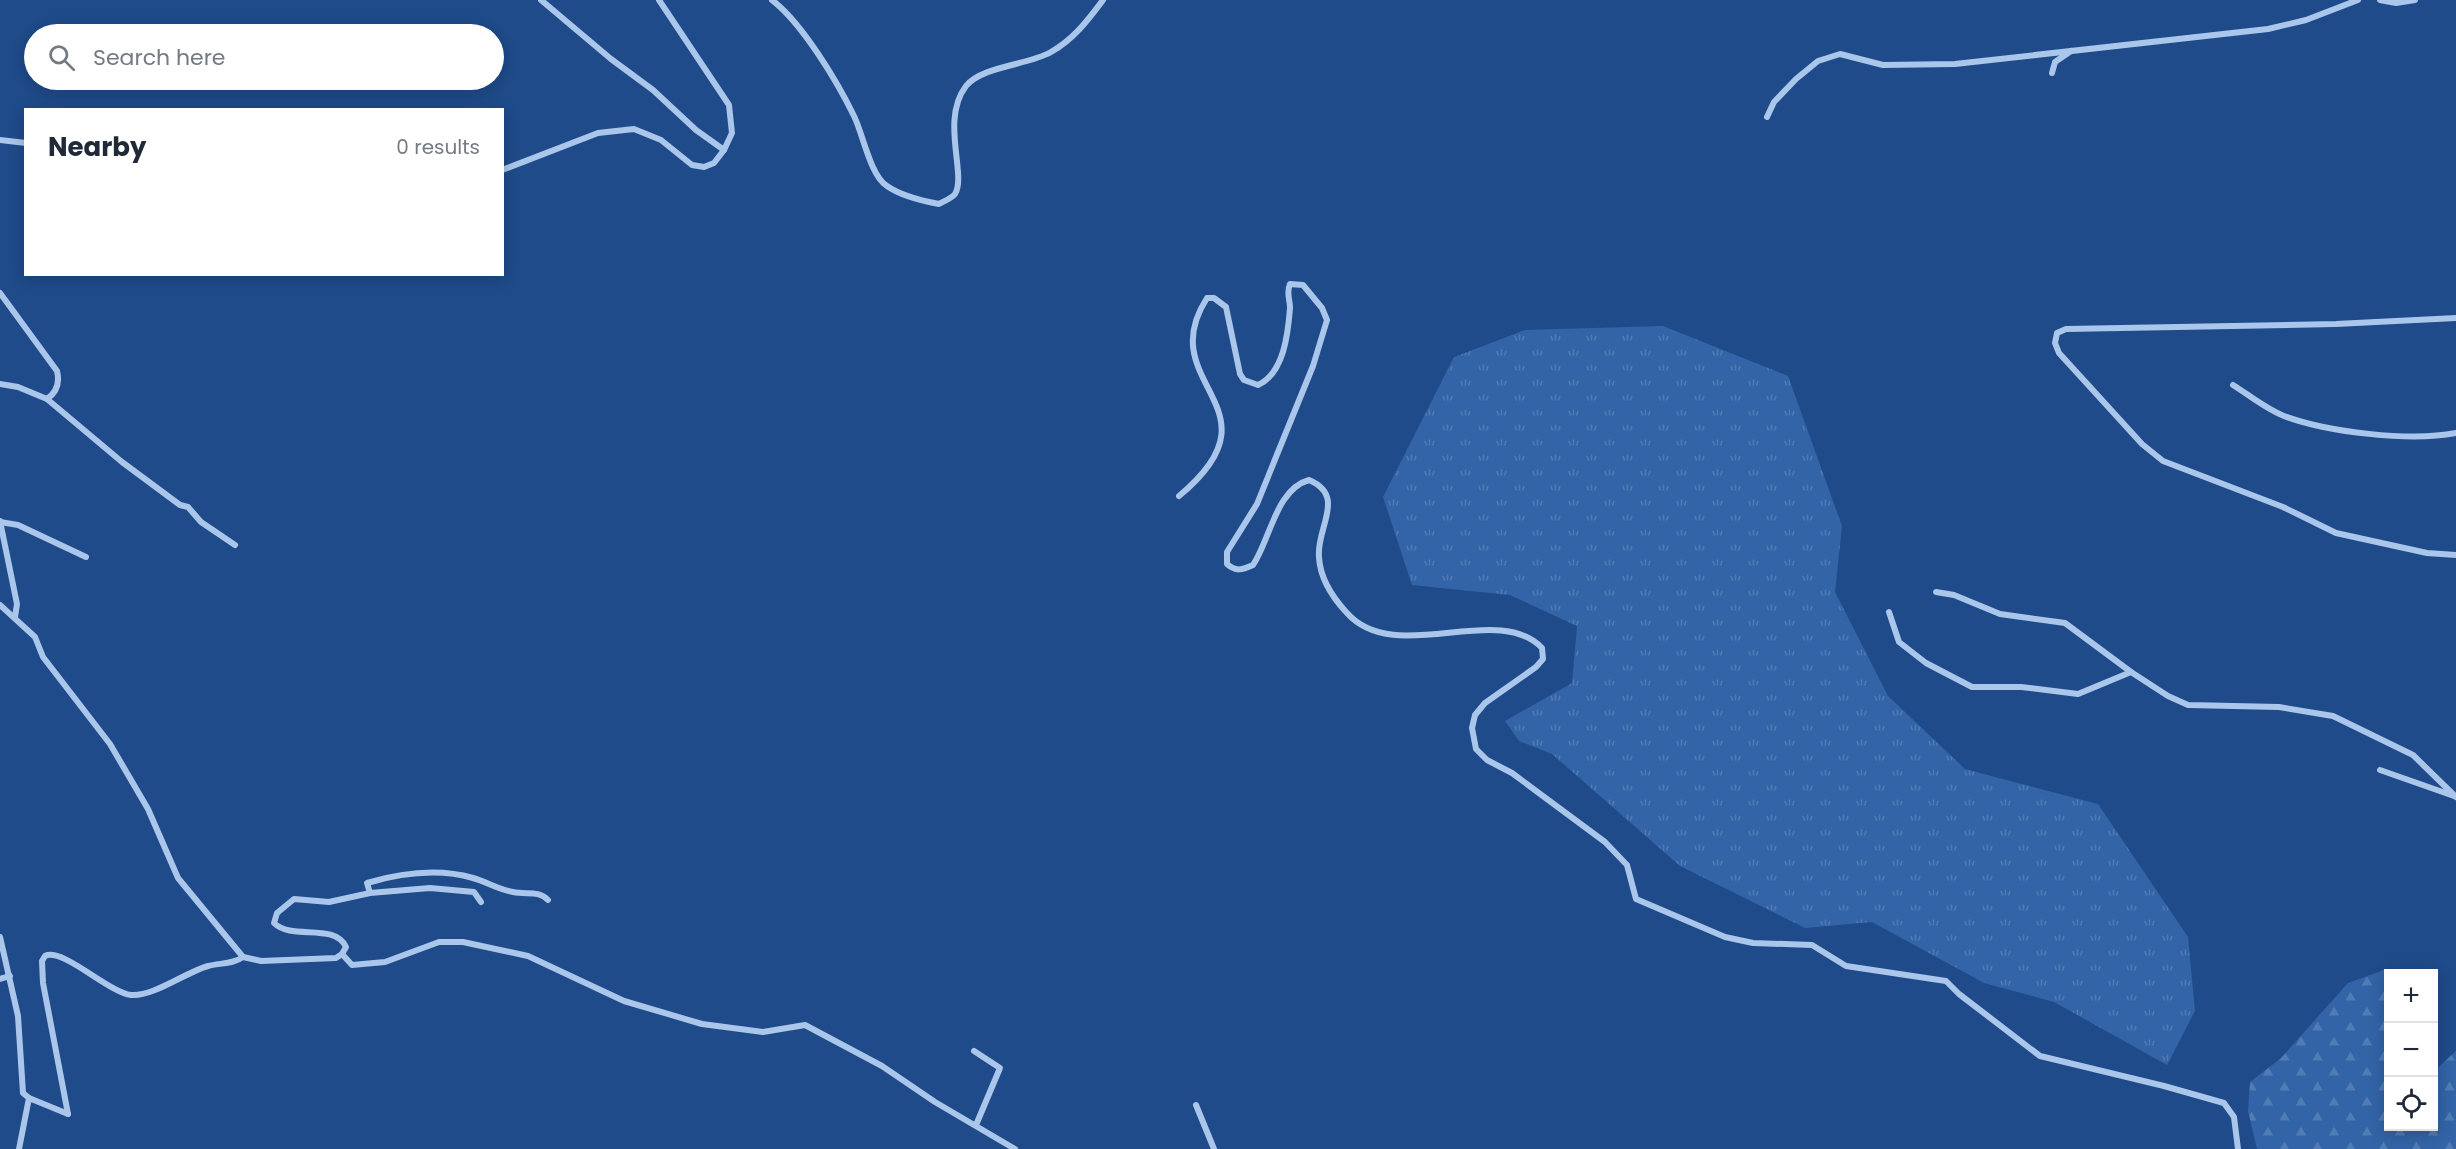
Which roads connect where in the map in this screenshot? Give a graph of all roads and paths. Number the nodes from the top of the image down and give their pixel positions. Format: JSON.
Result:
{"nodes":[{"id":1,"x":541,"y":0,"type":"edge"},
{"id":2,"x":659,"y":0,"type":"edge"},
{"id":3,"x":772,"y":0,"type":"edge"},
{"id":4,"x":1103,"y":0,"type":"edge"},
{"id":5,"x":2358,"y":0,"type":"edge"},
{"id":6,"x":2380,"y":0,"type":"edge"},
{"id":7,"x":2415,"y":0,"type":"edge"},
{"id":8,"x":2077,"y":48,"type":"junction"},
{"id":9,"x":2052,"y":73,"type":"dead end"},
{"id":10,"x":1767,"y":117,"type":"dead end"},
{"id":11,"x":0,"y":140,"type":"edge"},
{"id":12,"x":24,"y":143,"type":"edge"},
{"id":13,"x":724,"y":150,"type":"junction"},
{"id":14,"x":504,"y":169,"type":"edge"},
{"id":15,"x":0,"y":293,"type":"edge"},
{"id":16,"x":2456,"y":318,"type":"edge"},
{"id":17,"x":0,"y":384,"type":"edge"},
{"id":18,"x":2233,"y":385,"type":"dead end"},
{"id":19,"x":47,"y":399,"type":"junction"},
{"id":20,"x":2456,"y":433,"type":"edge"},
{"id":21,"x":1179,"y":496,"type":"dead end"},
{"id":22,"x":0,"y":522,"type":"edge"},
{"id":23,"x":235,"y":545,"type":"dead end"},
{"id":24,"x":2456,"y":555,"type":"edge"},
{"id":25,"x":86,"y":557,"type":"dead end"},
{"id":26,"x":1935,"y":592,"type":"dead end"},
{"id":27,"x":0,"y":605,"type":"edge"},
{"id":28,"x":1889,"y":612,"type":"dead end"},
{"id":29,"x":15,"y":616,"type":"junction"},
{"id":30,"x":2131,"y":672,"type":"junction"},
{"id":31,"x":2380,"y":770,"type":"dead end"},
{"id":32,"x":2456,"y":796,"type":"edge"},
{"id":33,"x":370,"y":893,"type":"junction"},
{"id":34,"x":549,"y":900,"type":"dead end"},
{"id":35,"x":481,"y":902,"type":"dead end"},
{"id":36,"x":0,"y":937,"type":"edge"},
{"id":37,"x":342,"y":954,"type":"junction"},
{"id":38,"x":243,"y":957,"type":"junction"},
{"id":39,"x":10,"y":976,"type":"junction"},
{"id":40,"x":0,"y":979,"type":"edge"},
{"id":41,"x":974,"y":1051,"type":"dead end"},
{"id":42,"x":28,"y":1098,"type":"junction"},
{"id":43,"x":1196,"y":1105,"type":"dead end"},
{"id":44,"x":976,"y":1125,"type":"junction"},
{"id":45,"x":19,"y":1149,"type":"edge"},
{"id":46,"x":1015,"y":1149,"type":"edge"},
{"id":47,"x":1214,"y":1149,"type":"edge"},
{"id":48,"x":2238,"y":1149,"type":"edge"}],
"edges":[{"from":1,"to":13,"type":"street"},
{"from":2,"to":13,"type":"street"},
{"from":3,"to":4,"type":"street"},
{"from":5,"to":8,"type":"street"},
{"from":6,"to":7,"type":"street"},
{"from":8,"to":9,"type":"street"},
{"from":8,"to":10,"type":"street"},
{"from":11,"to":12,"type":"street"},
{"from":13,"to":14,"type":"street"},
{"from":15,"to":19,"type":"street"},
{"from":16,"to":24,"type":"street"},
{"from":17,"to":19,"type":"street"},
{"from":18,"to":20,"type":"street"},
{"from":19,"to":23,"type":"street"},
{"from":21,"to":48,"type":"street"},
{"from":22,"to":25,"type":"street"},
{"from":22,"to":29,"type":"street"},
{"from":26,"to":30,"type":"street"},
{"from":27,"to":29,"type":"street"},
{"from":28,"to":30,"type":"street"},
{"from":29,"to":38,"type":"street"},
{"from":30,"to":32,"type":"street"},
{"from":31,"to":32,"type":"street"},
{"from":33,"to":34,"type":"street"},
{"from":33,"to":35,"type":"street"},
{"from":33,"to":37,"type":"street"},
{"from":36,"to":39,"type":"street"},
{"from":37,"to":38,"type":"street"},
{"from":37,"to":44,"type":"street"},
{"from":38,"to":42,"type":"street"},
{"from":39,"to":40,"type":"street"},
{"from":39,"to":42,"type":"street"},
{"from":41,"to":44,"type":"street"},
{"from":42,"to":45,"type":"street"},
{"from":43,"to":47,"type":"street"},
{"from":44,"to":46,"type":"street"}]}
